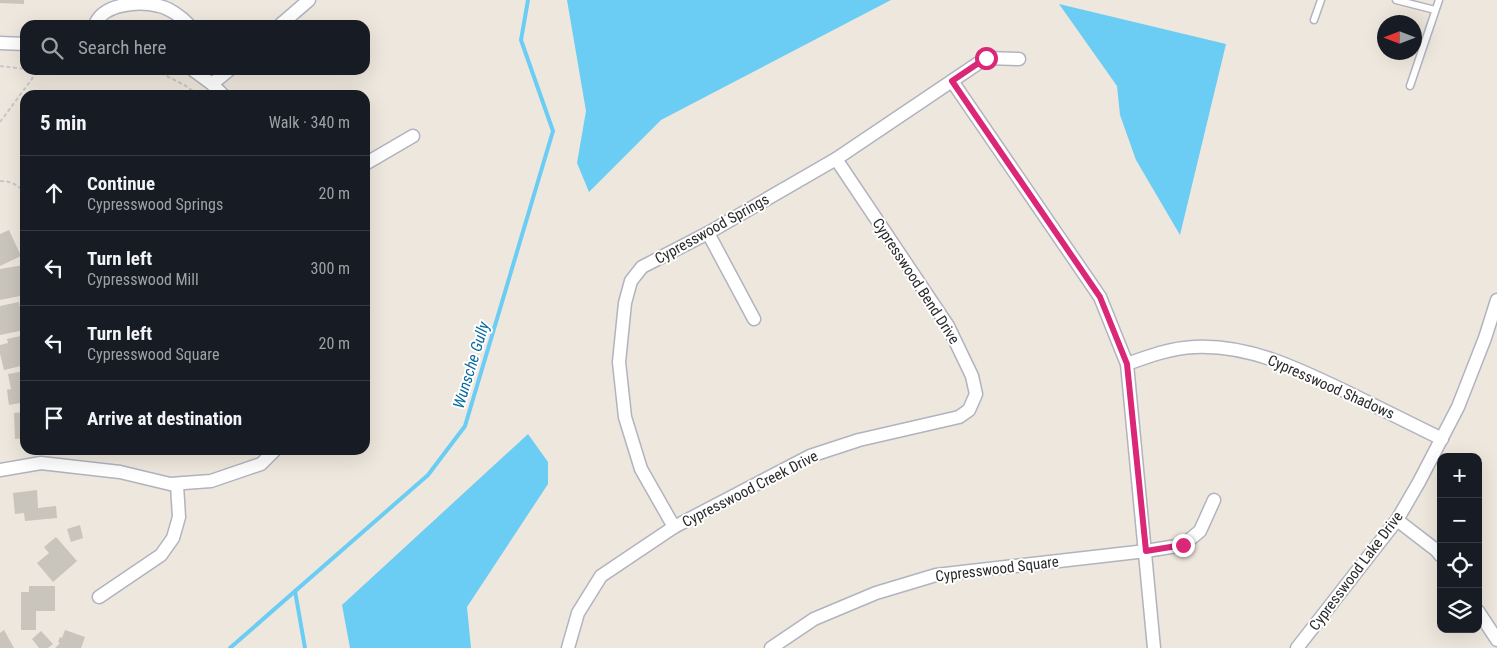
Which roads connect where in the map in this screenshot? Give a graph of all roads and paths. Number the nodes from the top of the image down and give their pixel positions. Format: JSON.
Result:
{"nodes":[{"id":1,"x":309,"y":0,"type":"edge"},
{"id":2,"x":1320,"y":0,"type":"edge"},
{"id":3,"x":1396,"y":0,"type":"edge"},
{"id":4,"x":1439,"y":0,"type":"edge"},
{"id":5,"x":1435,"y":10,"type":"junction"},
{"id":6,"x":98,"y":20,"type":"edge"},
{"id":7,"x":182,"y":20,"type":"edge"},
{"id":8,"x":286,"y":20,"type":"edge"},
{"id":9,"x":1314,"y":20,"type":"dead end"},
{"id":10,"x":0,"y":43,"type":"edge"},
{"id":11,"x":20,"y":44,"type":"edge"},
{"id":12,"x":1019,"y":59,"type":"dead end"},
{"id":13,"x":0,"y":66,"type":"edge"},
{"id":14,"x":20,"y":68,"type":"edge"},
{"id":15,"x":34,"y":75,"type":"edge"},
{"id":16,"x":165,"y":75,"type":"edge"},
{"id":17,"x":200,"y":75,"type":"edge"},
{"id":18,"x":223,"y":75,"type":"edge"},
{"id":19,"x":952,"y":81,"type":"junction"},
{"id":20,"x":212,"y":84,"type":"junction"},
{"id":21,"x":1410,"y":86,"type":"dead end"},
{"id":22,"x":24,"y":90,"type":"edge"},
{"id":23,"x":191,"y":90,"type":"edge"},
{"id":24,"x":217,"y":90,"type":"edge"},
{"id":25,"x":20,"y":95,"type":"edge"},
{"id":26,"x":0,"y":122,"type":"edge"},
{"id":27,"x":413,"y":136,"type":"dead end"},
{"id":28,"x":836,"y":158,"type":"junction"},
{"id":29,"x":370,"y":161,"type":"edge"},
{"id":30,"x":0,"y":181,"type":"edge"},
{"id":31,"x":20,"y":188,"type":"edge"},
{"id":32,"x":708,"y":234,"type":"junction"},
{"id":33,"x":1497,"y":300,"type":"edge"},
{"id":34,"x":754,"y":320,"type":"dead end"},
{"id":35,"x":1127,"y":364,"type":"junction"},
{"id":36,"x":969,"y":410,"type":"joint"},
{"id":37,"x":1442,"y":439,"type":"junction"},
{"id":38,"x":270,"y":455,"type":"edge"},
{"id":39,"x":0,"y":470,"type":"edge"},
{"id":40,"x":177,"y":485,"type":"junction"},
{"id":41,"x":1214,"y":500,"type":"dead end"},
{"id":42,"x":1397,"y":520,"type":"junction"},
{"id":43,"x":674,"y":527,"type":"junction"},
{"id":44,"x":1146,"y":551,"type":"junction"},
{"id":45,"x":1437,"y":551,"type":"edge"},
{"id":46,"x":99,"y":597,"type":"dead end"},
{"id":47,"x":1482,"y":617,"type":"edge"},
{"id":48,"x":1497,"y":640,"type":"edge"},
{"id":49,"x":568,"y":648,"type":"edge"},
{"id":50,"x":771,"y":648,"type":"edge"},
{"id":51,"x":1154,"y":648,"type":"edge"},
{"id":52,"x":1297,"y":648,"type":"edge"}],
"edges":[{"from":1,"to":8,"type":"street"},
{"from":2,"to":9,"type":"lane"},
{"from":3,"to":5,"type":"lane"},
{"from":4,"to":5,"type":"lane"},
{"from":5,"to":21,"type":"lane"},
{"from":6,"to":7,"type":"street"},
{"from":10,"to":11,"type":"street"},
{"from":12,"to":19,"type":"street","name":"Cypresswood Springs"},
{"from":13,"to":14,"type":"path"},
{"from":15,"to":22,"type":"path"},
{"from":16,"to":23,"type":"path"},
{"from":17,"to":20,"type":"street"},
{"from":18,"to":20,"type":"street"},
{"from":19,"to":28,"type":"street","name":"Cypresswood Springs"},
{"from":19,"to":35,"type":"street"},
{"from":20,"to":24,"type":"street"},
{"from":25,"to":26,"type":"path"},
{"from":27,"to":29,"type":"street"},
{"from":28,"to":32,"type":"street","name":"Cypresswood Springs"},
{"from":28,"to":36,"type":"street","name":"Cypresswood Bend Drive"},
{"from":30,"to":31,"type":"path"},
{"from":32,"to":34,"type":"street"},
{"from":32,"to":43,"type":"street","name":"Cypresswood Springs"},
{"from":33,"to":37,"type":"street","name":"Cypresswood Lake Drive"},
{"from":35,"to":37,"type":"street","name":"Cypresswood Shadows"},
{"from":35,"to":44,"type":"street"},
{"from":36,"to":43,"type":"street","name":"Cypresswood Creek Drive"},
{"from":37,"to":42,"type":"street","name":"Cypresswood Lake Drive"},
{"from":38,"to":40,"type":"street"},
{"from":39,"to":40,"type":"street"},
{"from":40,"to":46,"type":"street"},
{"from":41,"to":44,"type":"street","name":"Cypresswood Square"},
{"from":42,"to":45,"type":"street"},
{"from":42,"to":52,"type":"street","name":"Cypresswood Lake Drive"},
{"from":43,"to":49,"type":"street","name":"Cypresswood Creek Drive"},
{"from":44,"to":50,"type":"street","name":"Cypresswood Square"},
{"from":44,"to":51,"type":"street"},
{"from":47,"to":48,"type":"street"}]}
